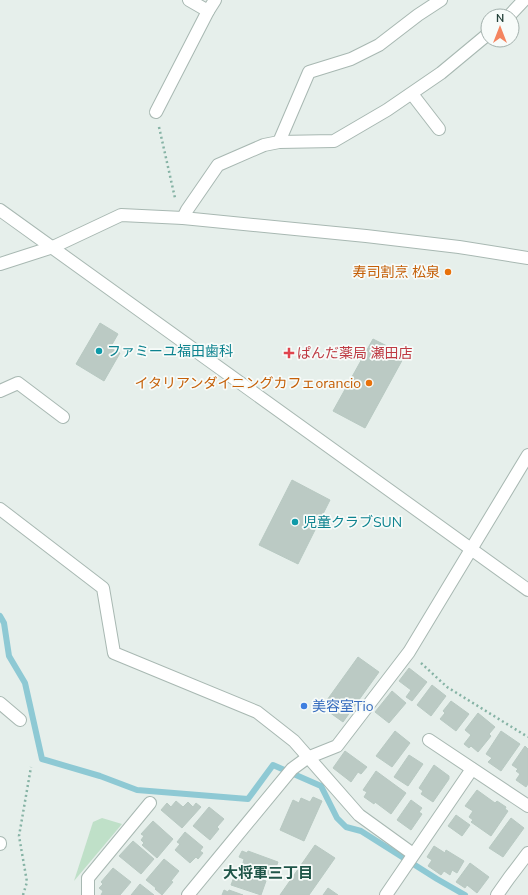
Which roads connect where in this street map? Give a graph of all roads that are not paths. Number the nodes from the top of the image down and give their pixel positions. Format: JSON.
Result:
{"nodes":[{"id":1,"x":189,"y":0,"type":"edge"},
{"id":2,"x":215,"y":0,"type":"edge"},
{"id":3,"x":441,"y":0,"type":"edge"},
{"id":4,"x":524,"y":0,"type":"edge"},
{"id":5,"x":516,"y":8,"type":"edge"},
{"id":6,"x":208,"y":11,"type":"junction"},
{"id":7,"x":480,"y":41,"type":"edge"},
{"id":8,"x":412,"y":94,"type":"junction"},
{"id":9,"x":156,"y":112,"type":"road end"},
{"id":10,"x":439,"y":129,"type":"dead end"},
{"id":11,"x":279,"y":142,"type":"junction"},
{"id":12,"x":0,"y":210,"type":"edge"},
{"id":13,"x":185,"y":214,"type":"junction"},
{"id":14,"x":52,"y":248,"type":"junction"},
{"id":15,"x":528,"y":258,"type":"edge"},
{"id":16,"x":0,"y":264,"type":"edge"},
{"id":17,"x":0,"y":391,"type":"edge"},
{"id":18,"x":63,"y":417,"type":"dead end"},
{"id":19,"x":528,"y":455,"type":"edge"},
{"id":20,"x":0,"y":509,"type":"edge"},
{"id":21,"x":472,"y":550,"type":"junction"},
{"id":22,"x":528,"y":590,"type":"edge"},
{"id":23,"x":0,"y":703,"type":"edge"},
{"id":24,"x":20,"y":720,"type":"dead end"},
{"id":25,"x":429,"y":740,"type":"dead end"},
{"id":26,"x":307,"y":758,"type":"junction"},
{"id":27,"x":472,"y":769,"type":"junction"},
{"id":28,"x":150,"y":803,"type":"dead end"},
{"id":29,"x":528,"y":806,"type":"edge"},
{"id":30,"x":528,"y":853,"type":"edge"},
{"id":31,"x":413,"y":855,"type":"junction"},
{"id":32,"x":88,"y":895,"type":"edge"},
{"id":33,"x":188,"y":895,"type":"edge"},
{"id":34,"x":386,"y":895,"type":"edge"},
{"id":35,"x":497,"y":895,"type":"edge"}],
"edges":[{"from":1,"to":6,"type":"street"},
{"from":2,"to":6,"type":"street"},
{"from":3,"to":11,"type":"street"},
{"from":4,"to":5,"type":"street"},
{"from":6,"to":9,"type":"street"},
{"from":7,"to":8,"type":"street"},
{"from":8,"to":10,"type":"street"},
{"from":8,"to":11,"type":"street"},
{"from":11,"to":13,"type":"street"},
{"from":12,"to":14,"type":"street"},
{"from":13,"to":14,"type":"street"},
{"from":13,"to":15,"type":"street"},
{"from":14,"to":16,"type":"street"},
{"from":14,"to":21,"type":"street"},
{"from":17,"to":18,"type":"street"},
{"from":19,"to":21,"type":"street"},
{"from":20,"to":26,"type":"street"},
{"from":21,"to":22,"type":"street"},
{"from":21,"to":26,"type":"street"},
{"from":23,"to":24,"type":"street"},
{"from":25,"to":27,"type":"street"},
{"from":26,"to":31,"type":"street"},
{"from":26,"to":33,"type":"street"},
{"from":27,"to":29,"type":"street"},
{"from":27,"to":31,"type":"street"},
{"from":28,"to":32,"type":"street"},
{"from":30,"to":35,"type":"street"},
{"from":31,"to":34,"type":"street"}]}
